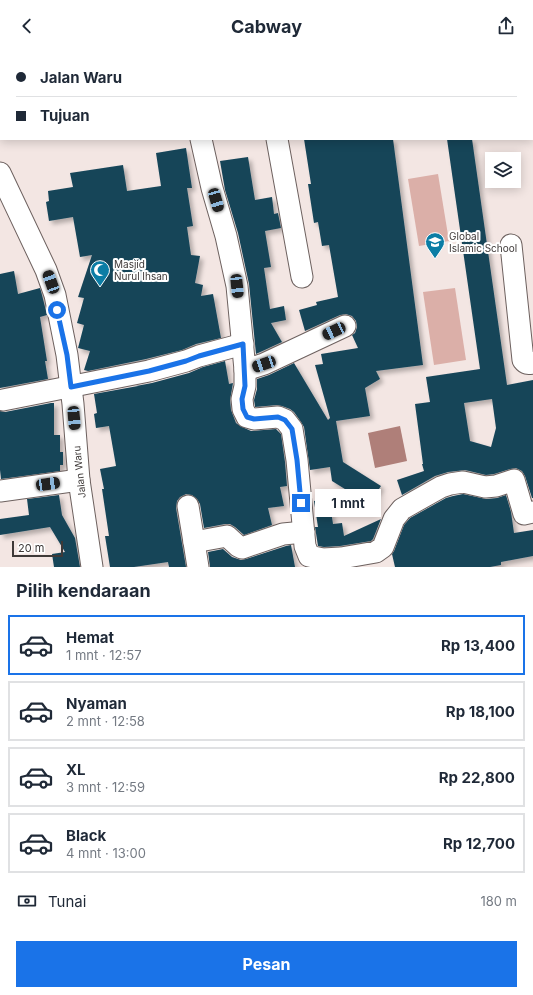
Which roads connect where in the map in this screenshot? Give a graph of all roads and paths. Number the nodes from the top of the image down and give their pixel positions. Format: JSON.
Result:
{"nodes":[{"id":1,"x":201,"y":140,"type":"edge"},
{"id":2,"x":277,"y":140,"type":"edge"},
{"id":3,"x":0,"y":173,"type":"edge"},
{"id":4,"x":511,"y":245,"type":"dead end"},
{"id":5,"x":302,"y":277,"type":"dead end"},
{"id":6,"x":346,"y":326,"type":"dead end"},
{"id":7,"x":243,"y":344,"type":"junction"},
{"id":8,"x":533,"y":363,"type":"edge"},
{"id":9,"x":245,"y":370,"type":"junction"},
{"id":10,"x":71,"y":387,"type":"junction"},
{"id":11,"x":3,"y":400,"type":"dead end"},
{"id":12,"x":79,"y":480,"type":"junction"},
{"id":13,"x":0,"y":491,"type":"edge"},
{"id":14,"x":188,"y":506,"type":"dead end"},
{"id":15,"x":533,"y":512,"type":"edge"},
{"id":16,"x":304,"y":532,"type":"junction"},
{"id":17,"x":194,"y":542,"type":"junction"},
{"id":18,"x":92,"y":567,"type":"edge"},
{"id":19,"x":198,"y":567,"type":"edge"}],
"edges":[{"from":1,"to":7,"type":"street"},
{"from":2,"to":5,"type":"street"},
{"from":3,"to":10,"type":"street","name":"Jalan Waru"},
{"from":4,"to":8,"type":"street"},
{"from":6,"to":9,"type":"street"},
{"from":7,"to":9,"type":"street"},
{"from":7,"to":10,"type":"street"},
{"from":9,"to":16,"type":"street"},
{"from":10,"to":11,"type":"street"},
{"from":10,"to":12,"type":"street","name":"Jalan Waru"},
{"from":12,"to":13,"type":"street"},
{"from":12,"to":18,"type":"street","name":"Jalan Waru"},
{"from":14,"to":17,"type":"street"},
{"from":15,"to":16,"type":"street"},
{"from":16,"to":17,"type":"street"},
{"from":17,"to":19,"type":"street"}]}
